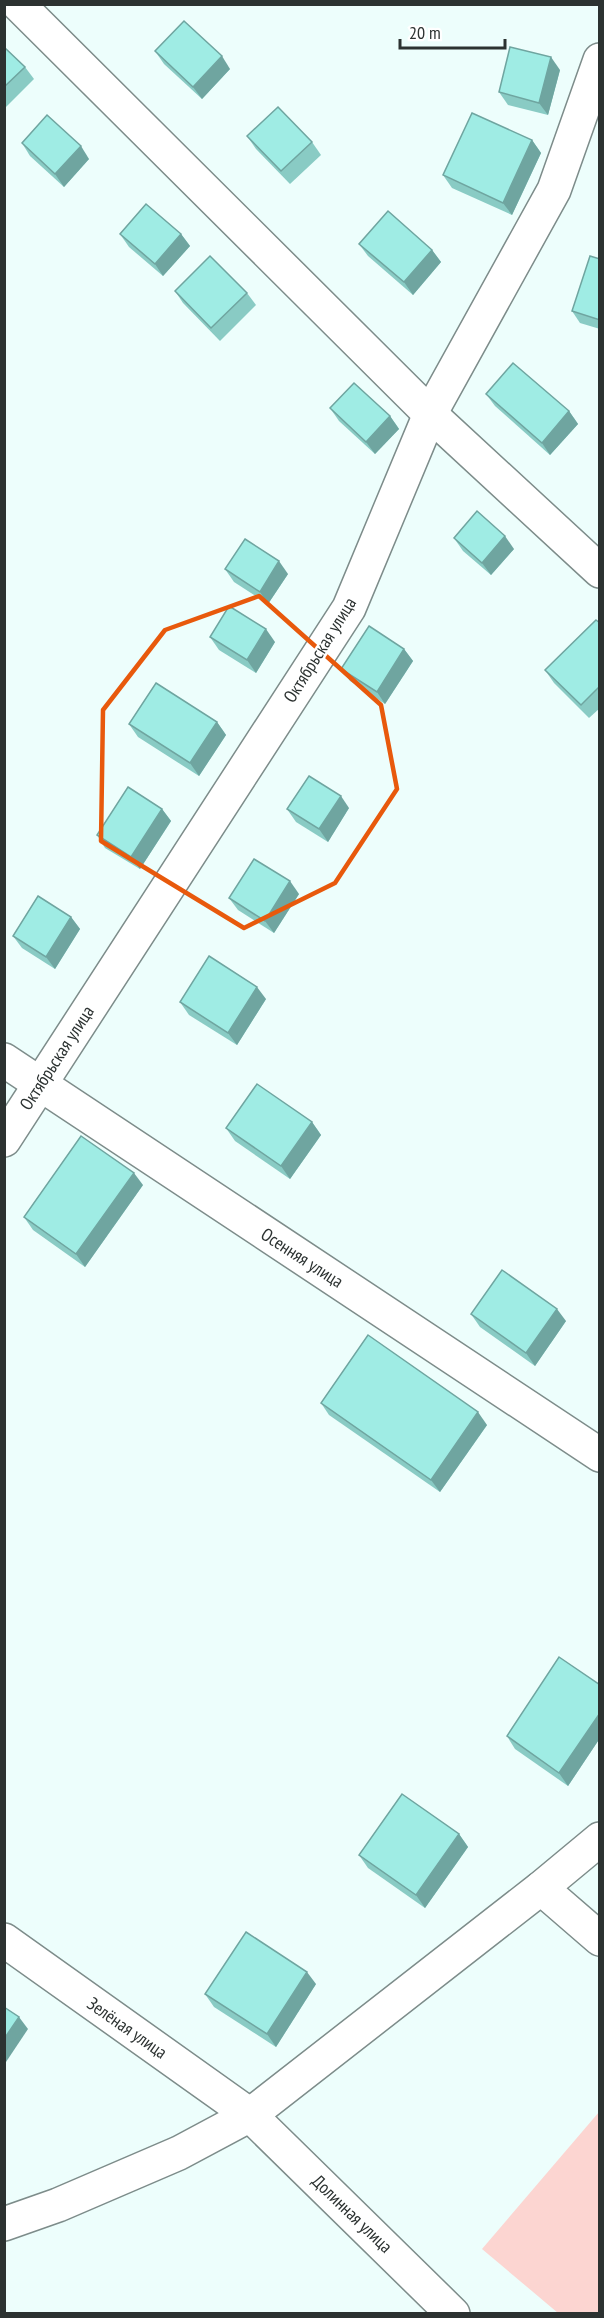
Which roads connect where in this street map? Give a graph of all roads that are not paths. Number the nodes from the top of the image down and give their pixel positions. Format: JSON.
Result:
{"nodes":[{"id":1,"x":18,"y":4,"type":"edge"},
{"id":2,"x":600,"y":60,"type":"edge"},
{"id":3,"x":430,"y":414,"type":"junction"},
{"id":4,"x":600,"y":571,"type":"edge"},
{"id":5,"x":4,"y":1060,"type":"edge"},
{"id":6,"x":40,"y":1084,"type":"junction"},
{"id":7,"x":4,"y":1140,"type":"edge"},
{"id":8,"x":600,"y":1455,"type":"edge"},
{"id":9,"x":600,"y":1839,"type":"edge"},
{"id":10,"x":541,"y":1888,"type":"junction"},
{"id":11,"x":4,"y":1940,"type":"edge"},
{"id":12,"x":600,"y":1940,"type":"edge"},
{"id":13,"x":250,"y":2115,"type":"junction"},
{"id":14,"x":4,"y":2224,"type":"edge"},
{"id":15,"x":453,"y":2313,"type":"edge"}],
"edges":[{"from":1,"to":3,"type":"street"},
{"from":2,"to":3,"type":"street","name":"Октябрьская улица"},
{"from":3,"to":4,"type":"street"},
{"from":3,"to":6,"type":"street","name":"Октябрьская улица"},
{"from":5,"to":6,"type":"street","name":"Осенняя улица"},
{"from":6,"to":7,"type":"street","name":"Октябрьская улица"},
{"from":6,"to":8,"type":"street","name":"Осенняя улица"},
{"from":9,"to":10,"type":"street"},
{"from":10,"to":12,"type":"street"},
{"from":10,"to":13,"type":"street"},
{"from":11,"to":13,"type":"street","name":"Зелёная улица"},
{"from":13,"to":14,"type":"street"},
{"from":13,"to":15,"type":"street","name":"Долинная улица"}]}
